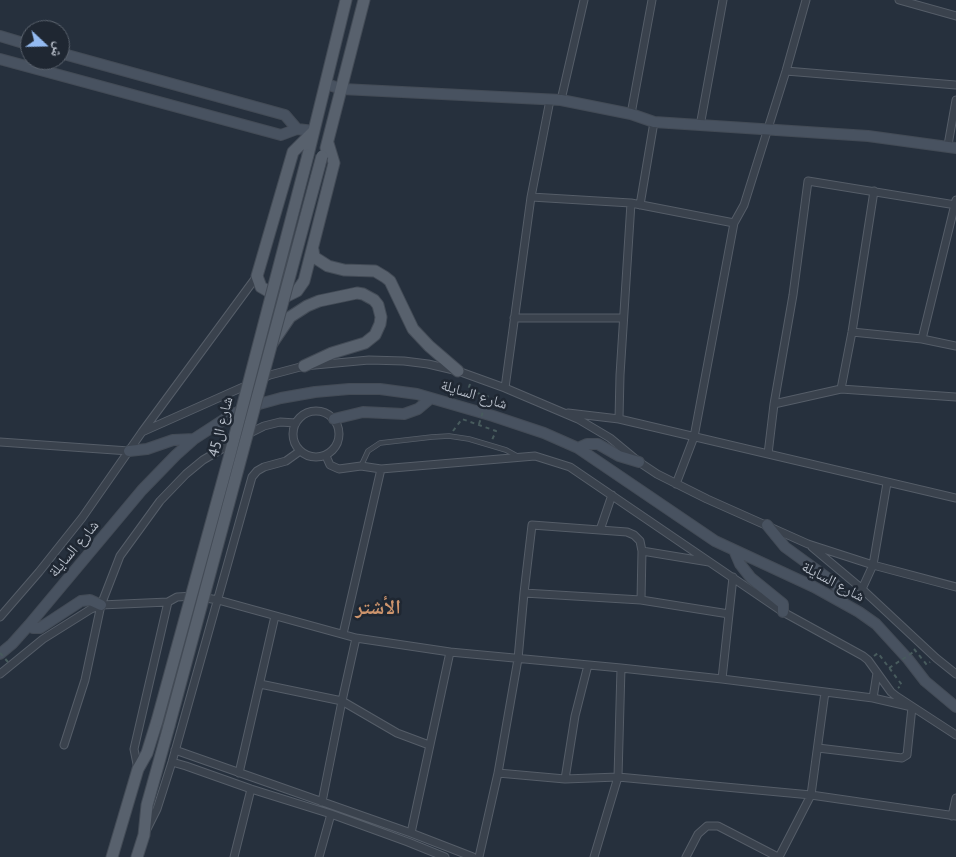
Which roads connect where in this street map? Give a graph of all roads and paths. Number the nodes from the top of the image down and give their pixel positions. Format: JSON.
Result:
{"nodes":[{"id":1,"x":346,"y":0,"type":"edge"},
{"id":2,"x":364,"y":0,"type":"edge"},
{"id":3,"x":584,"y":0,"type":"edge"},
{"id":4,"x":652,"y":0,"type":"edge"},
{"id":5,"x":723,"y":0,"type":"edge"},
{"id":6,"x":806,"y":0,"type":"edge"},
{"id":7,"x":899,"y":0,"type":"edge"},
{"id":8,"x":956,"y":16,"type":"edge"},
{"id":9,"x":0,"y":36,"type":"edge"},
{"id":10,"x":20,"y":41,"type":"edge"},
{"id":11,"x":70,"y":56,"type":"edge"},
{"id":12,"x":0,"y":59,"type":"edge"},
{"id":13,"x":786,"y":72,"type":"junction"},
{"id":14,"x":326,"y":84,"type":"junction"},
{"id":15,"x":956,"y":85,"type":"edge"},
{"id":16,"x":342,"y":89,"type":"junction"},
{"id":17,"x":550,"y":100,"type":"junction"},
{"id":18,"x":561,"y":100,"type":"junction"},
{"id":19,"x":956,"y":100,"type":"edge"},
{"id":20,"x":631,"y":114,"type":"junction"},
{"id":21,"x":654,"y":122,"type":"junction"},
{"id":22,"x":700,"y":126,"type":"junction"},
{"id":23,"x":297,"y":129,"type":"junction"},
{"id":24,"x":767,"y":130,"type":"junction"},
{"id":25,"x":314,"y":131,"type":"junction"},
{"id":26,"x":328,"y":143,"type":"junction"},
{"id":27,"x":952,"y":147,"type":"edge"},
{"id":28,"x":874,"y":191,"type":"junction"},
{"id":29,"x":531,"y":197,"type":"junction"},
{"id":30,"x":631,"y":203,"type":"junction"},
{"id":31,"x":956,"y":203,"type":"edge"},
{"id":32,"x":640,"y":205,"type":"junction"},
{"id":33,"x":734,"y":223,"type":"junction"},
{"id":34,"x":313,"y":250,"type":"junction"},
{"id":35,"x":257,"y":276,"type":"junction"},
{"id":36,"x":514,"y":318,"type":"junction"},
{"id":37,"x":623,"y":318,"type":"junction"},
{"id":38,"x":852,"y":332,"type":"junction"},
{"id":39,"x":922,"y":339,"type":"junction"},
{"id":40,"x":956,"y":346,"type":"edge"},
{"id":41,"x":270,"y":348,"type":"junction"},
{"id":42,"x":304,"y":366,"type":"junction"},
{"id":43,"x":458,"y":371,"type":"junction"},
{"id":44,"x":505,"y":388,"type":"junction"},
{"id":45,"x":841,"y":389,"type":"junction"},
{"id":46,"x":468,"y":390,"type":"dead end"},
{"id":47,"x":488,"y":396,"type":"junction"},
{"id":48,"x":956,"y":397,"type":"edge"},
{"id":49,"x":431,"y":398,"type":"junction"},
{"id":50,"x":502,"y":401,"type":"dead end"},
{"id":51,"x":774,"y":404,"type":"junction"},
{"id":52,"x":560,"y":412,"type":"junction"},
{"id":53,"x":334,"y":419,"type":"junction"},
{"id":54,"x":620,"y":419,"type":"junction"},
{"id":55,"x":296,"y":423,"type":"junction"},
{"id":56,"x":479,"y":424,"type":"junction"},
{"id":57,"x":142,"y":432,"type":"junction"},
{"id":58,"x":449,"y":436,"type":"junction"},
{"id":59,"x":694,"y":437,"type":"junction"},
{"id":60,"x":194,"y":439,"type":"junction"},
{"id":61,"x":0,"y":442,"type":"edge"},
{"id":62,"x":490,"y":445,"type":"junction"},
{"id":63,"x":578,"y":448,"type":"junction"},
{"id":64,"x":129,"y":451,"type":"junction"},
{"id":65,"x":300,"y":451,"type":"junction"},
{"id":66,"x":768,"y":454,"type":"junction"},
{"id":67,"x":326,"y":456,"type":"junction"},
{"id":68,"x":518,"y":457,"type":"junction"},
{"id":69,"x":639,"y":462,"type":"junction"},
{"id":70,"x":360,"y":466,"type":"junction"},
{"id":71,"x":381,"y":469,"type":"junction"},
{"id":72,"x":887,"y":483,"type":"junction"},
{"id":73,"x":676,"y":484,"type":"junction"},
{"id":74,"x":612,"y":495,"type":"junction"},
{"id":75,"x":956,"y":498,"type":"edge"},
{"id":76,"x":767,"y":525,"type":"junction"},
{"id":77,"x":600,"y":530,"type":"junction"},
{"id":78,"x":808,"y":544,"type":"junction"},
{"id":79,"x":734,"y":550,"type":"junction"},
{"id":80,"x":642,"y":551,"type":"junction"},
{"id":81,"x":712,"y":563,"type":"junction"},
{"id":82,"x":873,"y":565,"type":"junction"},
{"id":83,"x":733,"y":577,"type":"junction"},
{"id":84,"x":956,"y":587,"type":"edge"},
{"id":85,"x":862,"y":589,"type":"junction"},
{"id":86,"x":524,"y":593,"type":"junction"},
{"id":87,"x":218,"y":600,"type":"junction"},
{"id":88,"x":641,"y":600,"type":"junction"},
{"id":89,"x":168,"y":602,"type":"junction"},
{"id":90,"x":843,"y":602,"type":"junction"},
{"id":91,"x":101,"y":605,"type":"junction"},
{"id":92,"x":782,"y":612,"type":"junction"},
{"id":93,"x":729,"y":614,"type":"junction"},
{"id":94,"x":0,"y":616,"type":"edge"},
{"id":95,"x":275,"y":616,"type":"junction"},
{"id":96,"x":29,"y":625,"type":"junction"},
{"id":97,"x":343,"y":634,"type":"junction"},
{"id":98,"x":356,"y":638,"type":"junction"},
{"id":99,"x":915,"y":650,"type":"dead end"},
{"id":100,"x":450,"y":652,"type":"junction"},
{"id":101,"x":0,"y":653,"type":"edge"},
{"id":102,"x":878,"y":653,"type":"dead end"},
{"id":103,"x":518,"y":660,"type":"junction"},
{"id":104,"x":8,"y":662,"type":"dead end"},
{"id":105,"x":588,"y":665,"type":"junction"},
{"id":106,"x":621,"y":668,"type":"junction"},
{"id":107,"x":889,"y":668,"type":"junction"},
{"id":108,"x":877,"y":673,"type":"junction"},
{"id":109,"x":0,"y":674,"type":"edge"},
{"id":110,"x":956,"y":674,"type":"edge"},
{"id":111,"x":722,"y":679,"type":"junction"},
{"id":112,"x":260,"y":684,"type":"junction"},
{"id":113,"x":902,"y":685,"type":"dead end"},
{"id":114,"x":825,"y":692,"type":"junction"},
{"id":115,"x":872,"y":698,"type":"junction"},
{"id":116,"x":342,"y":701,"type":"junction"},
{"id":117,"x":912,"y":707,"type":"junction"},
{"id":118,"x":956,"y":707,"type":"edge"},
{"id":119,"x":956,"y":735,"type":"edge"},
{"id":120,"x":64,"y":745,"type":"dead end"},
{"id":121,"x":429,"y":745,"type":"junction"},
{"id":122,"x":818,"y":748,"type":"junction"},
{"id":123,"x":175,"y":750,"type":"junction"},
{"id":124,"x":172,"y":762,"type":"junction"},
{"id":125,"x":138,"y":769,"type":"junction"},
{"id":126,"x":239,"y":773,"type":"junction"},
{"id":127,"x":498,"y":773,"type":"junction"},
{"id":128,"x":618,"y":777,"type":"junction"},
{"id":129,"x":565,"y":779,"type":"junction"},
{"id":130,"x":251,"y":789,"type":"junction"},
{"id":131,"x":811,"y":795,"type":"junction"},
{"id":132,"x":956,"y":798,"type":"edge"},
{"id":133,"x":322,"y":802,"type":"junction"},
{"id":134,"x":331,"y":814,"type":"junction"},
{"id":135,"x":954,"y":816,"type":"edge"},
{"id":136,"x":412,"y":833,"type":"junction"},
{"id":137,"x":144,"y":835,"type":"junction"},
{"id":138,"x":112,"y":857,"type":"edge"},
{"id":139,"x":138,"y":857,"type":"edge"},
{"id":140,"x":234,"y":857,"type":"edge"},
{"id":141,"x":319,"y":857,"type":"edge"},
{"id":142,"x":445,"y":857,"type":"edge"},
{"id":143,"x":473,"y":857,"type":"edge"},
{"id":144,"x":479,"y":857,"type":"edge"},
{"id":145,"x":594,"y":857,"type":"edge"},
{"id":146,"x":686,"y":857,"type":"edge"},
{"id":147,"x":779,"y":857,"type":"edge"}],
"edges":[{"from":1,"to":14,"type":"main road","name":"شارع ال45"},
{"from":2,"to":16,"type":"main road","name":"شارع ال45"},
{"from":3,"to":18,"type":"street"},
{"from":4,"to":20,"type":"street"},
{"from":5,"to":22,"type":"street"},
{"from":6,"to":13,"type":"street"},
{"from":7,"to":8,"type":"street"},
{"from":9,"to":10,"type":"main road"},
{"from":11,"to":23,"type":"main road"},
{"from":12,"to":23,"type":"main road"},
{"from":13,"to":15,"type":"street"},
{"from":13,"to":24,"type":"street"},
{"from":14,"to":16,"type":"main road"},
{"from":14,"to":25,"type":"main road","name":"شارع ال45"},
{"from":16,"to":17,"type":"main road"},
{"from":16,"to":26,"type":"main road","name":"شارع ال45"},
{"from":17,"to":18,"type":"main road"},
{"from":17,"to":29,"type":"street"},
{"from":18,"to":20,"type":"main road"},
{"from":19,"to":27,"type":"street"},
{"from":20,"to":21,"type":"main road"},
{"from":21,"to":22,"type":"main road"},
{"from":21,"to":32,"type":"street"},
{"from":22,"to":24,"type":"main road"},
{"from":23,"to":25,"type":"main road"},
{"from":24,"to":27,"type":"main road"},
{"from":24,"to":33,"type":"street"},
{"from":25,"to":35,"type":"main road"},
{"from":25,"to":125,"type":"main road","name":"شارع ال45","bridge":true},
{"from":26,"to":34,"type":"main road"},
{"from":26,"to":41,"type":"main road","name":"شارع ال45","bridge":true},
{"from":28,"to":31,"type":"street"},
{"from":28,"to":38,"type":"street"},
{"from":28,"to":51,"type":"street"},
{"from":29,"to":30,"type":"street"},
{"from":29,"to":36,"type":"street"},
{"from":30,"to":32,"type":"street"},
{"from":30,"to":37,"type":"street"},
{"from":31,"to":39,"type":"street"},
{"from":32,"to":33,"type":"street"},
{"from":33,"to":59,"type":"street"},
{"from":34,"to":35,"type":"main road"},
{"from":34,"to":43,"type":"main road"},
{"from":35,"to":57,"type":"street"},
{"from":36,"to":37,"type":"street"},
{"from":36,"to":44,"type":"street"},
{"from":37,"to":54,"type":"street"},
{"from":38,"to":39,"type":"street"},
{"from":38,"to":45,"type":"street"},
{"from":39,"to":40,"type":"street"},
{"from":41,"to":42,"type":"main road","bridge":true},
{"from":41,"to":137,"type":"main road","name":"شارع ال45","bridge":true},
{"from":42,"to":43,"type":"street"},
{"from":42,"to":57,"type":"street"},
{"from":43,"to":44,"type":"street"},
{"from":44,"to":52,"type":"street"},
{"from":45,"to":48,"type":"street"},
{"from":45,"to":51,"type":"street"},
{"from":46,"to":47,"type":"path"},
{"from":47,"to":50,"type":"path"},
{"from":47,"to":56,"type":"path","bridge":true},
{"from":49,"to":53,"type":"main road"},
{"from":49,"to":60,"type":"main road","name":"شارع السايلة"},
{"from":49,"to":63,"type":"main road","name":"شارع السايلة"},
{"from":51,"to":66,"type":"street"},
{"from":52,"to":54,"type":"street"},
{"from":52,"to":69,"type":"street"},
{"from":53,"to":55,"type":"street"},
{"from":53,"to":67,"type":"street"},
{"from":54,"to":59,"type":"street"},
{"from":55,"to":65,"type":"street"},
{"from":55,"to":91,"type":"street"},
{"from":56,"to":58,"type":"path"},
{"from":56,"to":62,"type":"path"},
{"from":57,"to":64,"type":"street"},
{"from":58,"to":62,"type":"lane"},
{"from":58,"to":70,"type":"lane"},
{"from":59,"to":66,"type":"street"},
{"from":59,"to":73,"type":"street"},
{"from":60,"to":64,"type":"main road"},
{"from":60,"to":96,"type":"main road","name":"شارع السايلة"},
{"from":61,"to":64,"type":"street"},
{"from":62,"to":68,"type":"lane"},
{"from":63,"to":69,"type":"main road"},
{"from":63,"to":79,"type":"main road","name":"شارع السايلة"},
{"from":64,"to":94,"type":"street"},
{"from":65,"to":67,"type":"street"},
{"from":65,"to":87,"type":"street"},
{"from":66,"to":72,"type":"street"},
{"from":67,"to":70,"type":"street"},
{"from":68,"to":71,"type":"street"},
{"from":68,"to":74,"type":"street"},
{"from":69,"to":73,"type":"street"},
{"from":70,"to":71,"type":"street"},
{"from":71,"to":97,"type":"street"},
{"from":72,"to":75,"type":"street"},
{"from":72,"to":82,"type":"street"},
{"from":73,"to":76,"type":"street"},
{"from":74,"to":77,"type":"street"},
{"from":74,"to":81,"type":"street"},
{"from":76,"to":78,"type":"street"},
{"from":76,"to":90,"type":"main road"},
{"from":77,"to":80,"type":"street"},
{"from":77,"to":86,"type":"street"},
{"from":78,"to":82,"type":"street"},
{"from":78,"to":85,"type":"street"},
{"from":79,"to":90,"type":"main road","name":"شارع السايلة"},
{"from":79,"to":92,"type":"main road"},
{"from":80,"to":81,"type":"street"},
{"from":80,"to":88,"type":"street"},
{"from":81,"to":83,"type":"street"},
{"from":82,"to":84,"type":"street"},
{"from":82,"to":85,"type":"street"},
{"from":83,"to":92,"type":"street"},
{"from":83,"to":93,"type":"street"},
{"from":85,"to":110,"type":"street"},
{"from":86,"to":88,"type":"street"},
{"from":86,"to":103,"type":"street"},
{"from":87,"to":89,"type":"street"},
{"from":87,"to":95,"type":"street"},
{"from":87,"to":123,"type":"street"},
{"from":88,"to":93,"type":"street"},
{"from":89,"to":91,"type":"street"},
{"from":89,"to":125,"type":"street"},
{"from":90,"to":118,"type":"main road","name":"شارع السايلة"},
{"from":91,"to":96,"type":"main road"},
{"from":91,"to":109,"type":"street"},
{"from":91,"to":120,"type":"street"},
{"from":92,"to":108,"type":"street"},
{"from":93,"to":111,"type":"street"},
{"from":95,"to":97,"type":"street"},
{"from":95,"to":112,"type":"street"},
{"from":96,"to":101,"type":"main road","name":"شارع السايلة"},
{"from":97,"to":98,"type":"street"},
{"from":98,"to":100,"type":"street"},
{"from":98,"to":116,"type":"street"},
{"from":99,"to":107,"type":"path","bridge":true},
{"from":100,"to":103,"type":"street"},
{"from":100,"to":121,"type":"street"},
{"from":101,"to":104,"type":"path","bridge":true},
{"from":102,"to":107,"type":"path"},
{"from":103,"to":105,"type":"street"},
{"from":103,"to":127,"type":"street"},
{"from":105,"to":106,"type":"street"},
{"from":105,"to":129,"type":"street"},
{"from":106,"to":111,"type":"street"},
{"from":106,"to":128,"type":"street"},
{"from":107,"to":113,"type":"path"},
{"from":108,"to":115,"type":"street"},
{"from":108,"to":117,"type":"street"},
{"from":111,"to":114,"type":"street"},
{"from":112,"to":116,"type":"street"},
{"from":112,"to":126,"type":"street"},
{"from":114,"to":115,"type":"street"},
{"from":114,"to":122,"type":"street"},
{"from":115,"to":117,"type":"street"},
{"from":116,"to":121,"type":"street"},
{"from":116,"to":133,"type":"street"},
{"from":117,"to":119,"type":"street"},
{"from":117,"to":122,"type":"street"},
{"from":121,"to":136,"type":"street"},
{"from":122,"to":131,"type":"street"},
{"from":123,"to":124,"type":"street"},
{"from":123,"to":126,"type":"street"},
{"from":124,"to":130,"type":"street"},
{"from":124,"to":137,"type":"street"},
{"from":125,"to":138,"type":"main road","name":"شارع ال45"},
{"from":126,"to":133,"type":"street"},
{"from":127,"to":129,"type":"street"},
{"from":127,"to":144,"type":"street"},
{"from":128,"to":129,"type":"street"},
{"from":128,"to":131,"type":"street"},
{"from":128,"to":145,"type":"street"},
{"from":130,"to":134,"type":"street"},
{"from":130,"to":140,"type":"street"},
{"from":131,"to":135,"type":"street"},
{"from":131,"to":147,"type":"street"},
{"from":132,"to":135,"type":"street"},
{"from":133,"to":136,"type":"street"},
{"from":134,"to":141,"type":"street"},
{"from":134,"to":142,"type":"street"},
{"from":136,"to":143,"type":"street"},
{"from":137,"to":139,"type":"main road","name":"شارع ال45"},
{"from":146,"to":147,"type":"street"}]}
